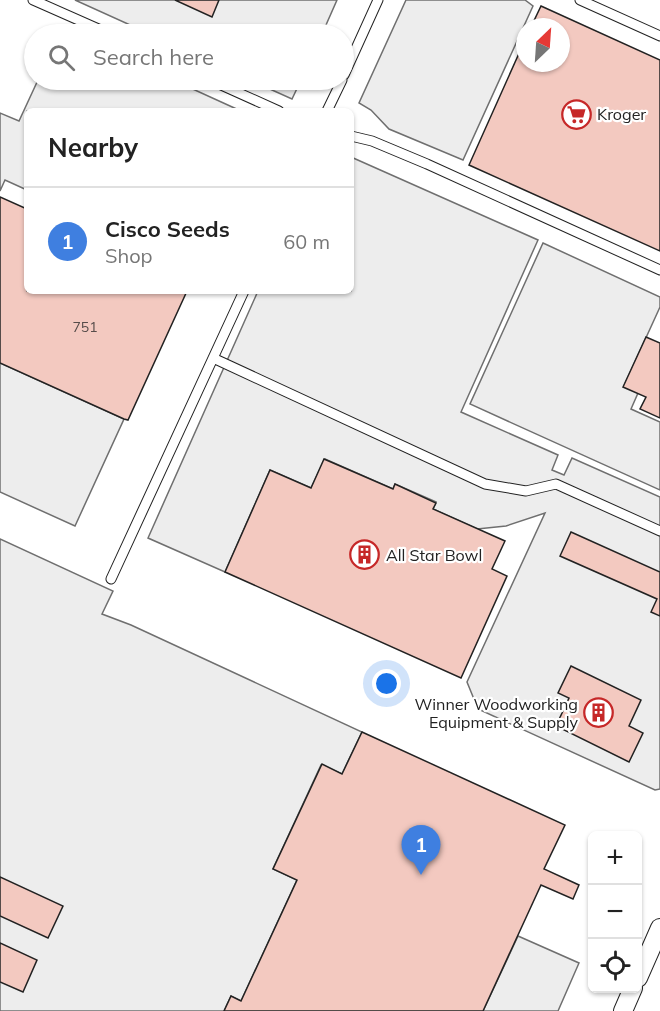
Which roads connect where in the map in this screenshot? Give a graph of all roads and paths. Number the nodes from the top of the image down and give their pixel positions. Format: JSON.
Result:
{"nodes":[{"id":1,"x":33,"y":0,"type":"edge"},
{"id":2,"x":378,"y":0,"type":"edge"},
{"id":3,"x":580,"y":0,"type":"edge"},
{"id":4,"x":87,"y":24,"type":"edge"},
{"id":5,"x":660,"y":36,"type":"edge"},
{"id":6,"x":354,"y":53,"type":"edge"},
{"id":7,"x":232,"y":90,"type":"edge"},
{"id":8,"x":337,"y":90,"type":"edge"},
{"id":9,"x":272,"y":108,"type":"edge"},
{"id":10,"x":328,"y":108,"type":"edge"},
{"id":11,"x":354,"y":137,"type":"edge"},
{"id":12,"x":660,"y":270,"type":"edge"},
{"id":13,"x":243,"y":294,"type":"edge"},
{"id":14,"x":213,"y":357,"type":"junction"},
{"id":15,"x":660,"y":531,"type":"edge"},
{"id":16,"x":111,"y":579,"type":"dead end"},
{"id":17,"x":660,"y":928,"type":"edge"},
{"id":18,"x":642,"y":969,"type":"edge"},
{"id":19,"x":631,"y":993,"type":"edge"},
{"id":20,"x":623,"y":1011,"type":"edge"}],
"edges":[{"from":1,"to":4,"type":"lane"},
{"from":2,"to":6,"type":"lane"},
{"from":3,"to":5,"type":"lane"},
{"from":7,"to":9,"type":"lane"},
{"from":8,"to":10,"type":"lane"},
{"from":11,"to":12,"type":"lane"},
{"from":13,"to":14,"type":"lane"},
{"from":14,"to":15,"type":"lane"},
{"from":14,"to":16,"type":"lane"},
{"from":17,"to":18,"type":"street"},
{"from":19,"to":20,"type":"street"}]}
